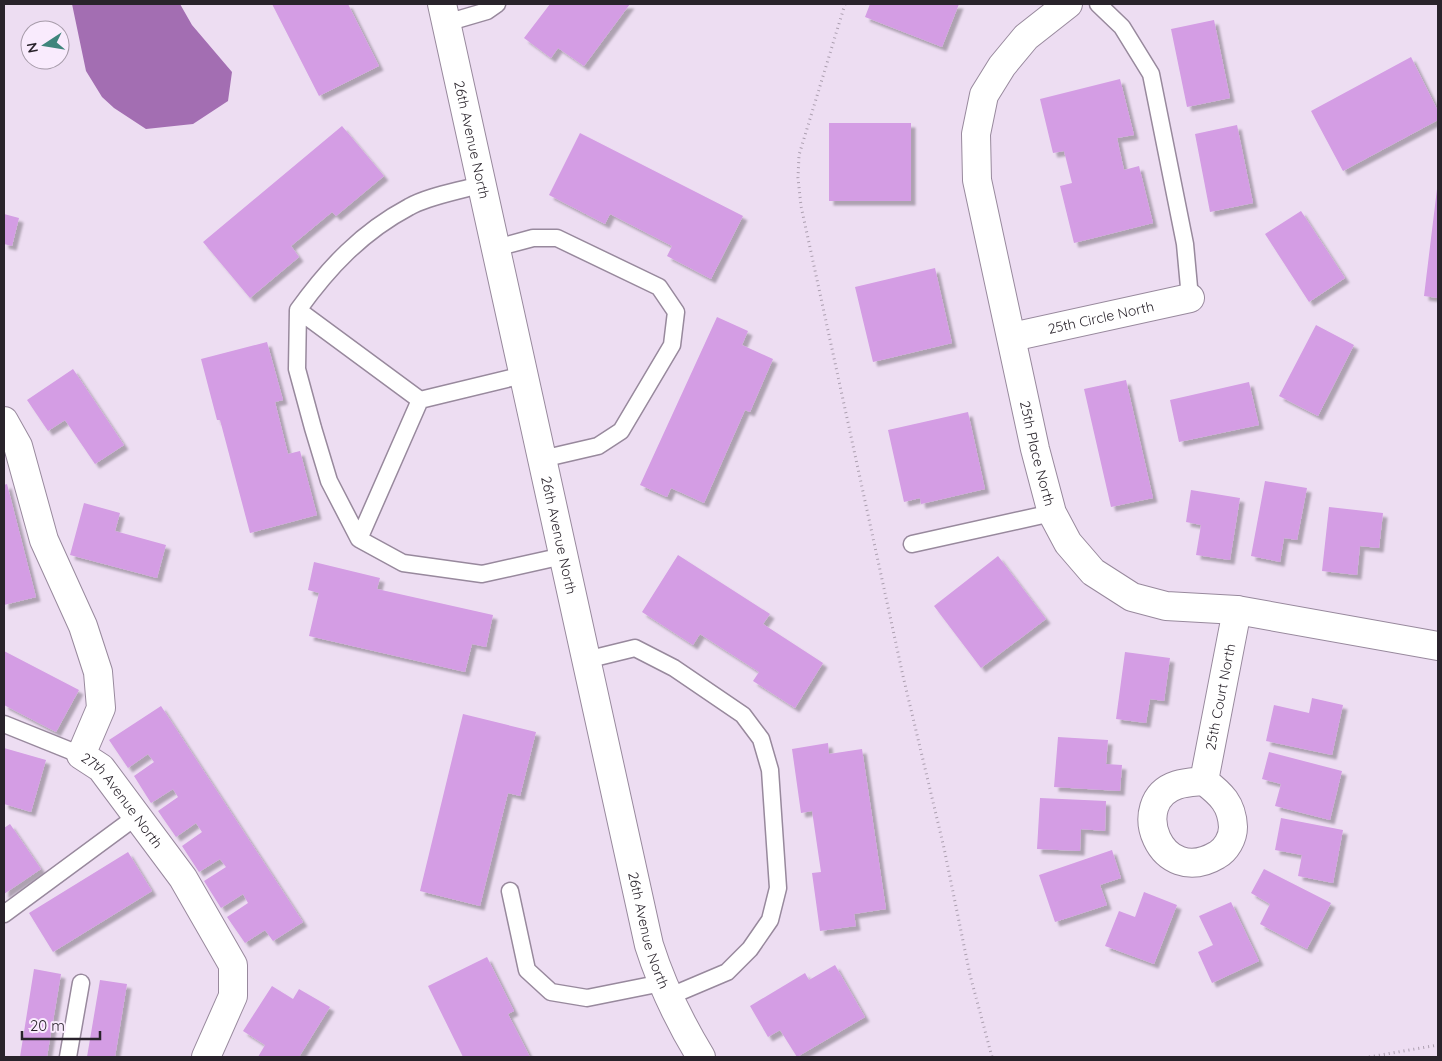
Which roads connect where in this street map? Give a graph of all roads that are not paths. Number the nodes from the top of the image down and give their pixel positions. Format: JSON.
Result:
{"nodes":[{"id":1,"x":497,"y":4,"type":"edge"},
{"id":2,"x":1068,"y":4,"type":"edge"},
{"id":3,"x":1098,"y":4,"type":"edge"},
{"id":4,"x":444,"y":14,"type":"edge"},
{"id":5,"x":482,"y":184,"type":"junction"},
{"id":6,"x":496,"y":248,"type":"junction"},
{"id":7,"x":1190,"y":298,"type":"joint"},
{"id":8,"x":298,"y":310,"type":"junction"},
{"id":9,"x":1012,"y":337,"type":"junction"},
{"id":10,"x":523,"y":375,"type":"junction"},
{"id":11,"x":420,"y":400,"type":"junction"},
{"id":12,"x":4,"y":422,"type":"edge"},
{"id":13,"x":542,"y":459,"type":"junction"},
{"id":14,"x":1052,"y":513,"type":"junction"},
{"id":15,"x":359,"y":539,"type":"junction"},
{"id":16,"x":912,"y":544,"type":"dead end"},
{"id":17,"x":563,"y":556,"type":"junction"},
{"id":18,"x":1237,"y":610,"type":"junction"},
{"id":19,"x":1438,"y":646,"type":"edge"},
{"id":20,"x":586,"y":660,"type":"junction"},
{"id":21,"x":4,"y":724,"type":"edge"},
{"id":22,"x":81,"y":755,"type":"junction"},
{"id":23,"x":1204,"y":781,"type":"dead end"},
{"id":24,"x":137,"y":816,"type":"junction"},
{"id":25,"x":510,"y":892,"type":"dead end"},
{"id":26,"x":4,"y":914,"type":"edge"},
{"id":27,"x":81,"y":983,"type":"dead end"},
{"id":28,"x":665,"y":990,"type":"junction"},
{"id":29,"x":68,"y":1057,"type":"edge"},
{"id":30,"x":206,"y":1057,"type":"edge"},
{"id":31,"x":702,"y":1057,"type":"edge"}],
"edges":[{"from":1,"to":4,"type":"lane"},
{"from":2,"to":9,"type":"street","name":"25th Place North"},
{"from":3,"to":7,"type":"lane"},
{"from":4,"to":5,"type":"street","name":"26th Avenue North"},
{"from":5,"to":6,"type":"street","name":"26th Avenue North"},
{"from":5,"to":8,"type":"lane"},
{"from":6,"to":10,"type":"street","name":"26th Avenue North"},
{"from":6,"to":13,"type":"lane"},
{"from":7,"to":9,"type":"street","name":"25th Circle North"},
{"from":8,"to":11,"type":"lane"},
{"from":8,"to":15,"type":"lane"},
{"from":9,"to":14,"type":"street","name":"25th Place North"},
{"from":10,"to":11,"type":"lane"},
{"from":10,"to":13,"type":"street","name":"26th Avenue North"},
{"from":11,"to":15,"type":"lane"},
{"from":12,"to":22,"type":"street","name":"27th Avenue North"},
{"from":13,"to":17,"type":"street","name":"26th Avenue North"},
{"from":14,"to":16,"type":"lane"},
{"from":14,"to":18,"type":"street","name":"25th Place North"},
{"from":15,"to":17,"type":"lane"},
{"from":17,"to":20,"type":"street","name":"26th Avenue North"},
{"from":18,"to":19,"type":"street","name":"25th Place North"},
{"from":18,"to":23,"type":"street","name":"25th Court North"},
{"from":20,"to":28,"type":"street","name":"26th Avenue North"},
{"from":20,"to":28,"type":"lane"},
{"from":21,"to":22,"type":"lane"},
{"from":22,"to":24,"type":"street","name":"27th Avenue North"},
{"from":24,"to":26,"type":"lane"},
{"from":24,"to":30,"type":"street","name":"27th Avenue North"},
{"from":25,"to":28,"type":"lane"},
{"from":27,"to":29,"type":"lane"},
{"from":28,"to":31,"type":"street","name":"26th Avenue North"}]}
